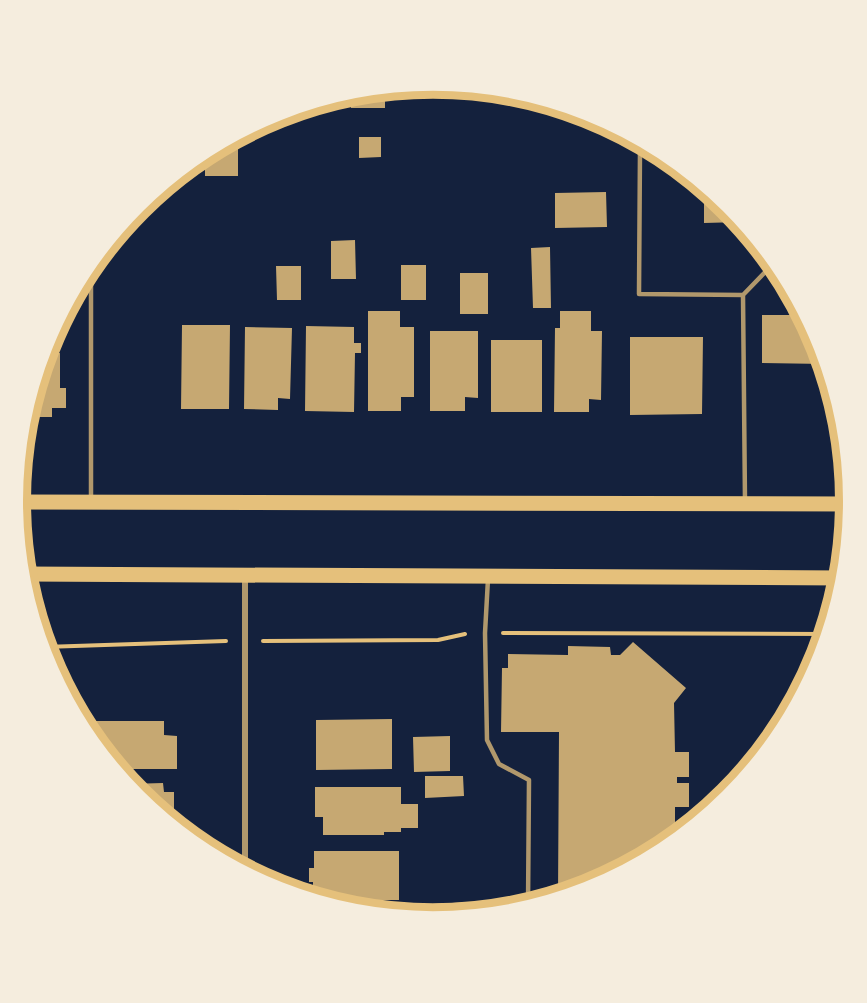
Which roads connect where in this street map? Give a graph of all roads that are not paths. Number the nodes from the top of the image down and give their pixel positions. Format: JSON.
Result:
{"nodes":[{"id":1,"x":640,"y":151,"type":"edge"},
{"id":2,"x":767,"y":270,"type":"edge"},
{"id":3,"x":91,"y":283,"type":"edge"},
{"id":4,"x":742,"y":295,"type":"junction"},
{"id":5,"x":27,"y":502,"type":"edge"},
{"id":6,"x":91,"y":502,"type":"junction"},
{"id":7,"x":745,"y":504,"type":"junction"},
{"id":8,"x":840,"y":504,"type":"edge"},
{"id":9,"x":34,"y":574,"type":"edge"},
{"id":10,"x":246,"y":575,"type":"junction"},
{"id":11,"x":488,"y":575,"type":"junction"},
{"id":12,"x":833,"y":578,"type":"edge"},
{"id":13,"x":245,"y":862,"type":"edge"},
{"id":14,"x":528,"y":897,"type":"edge"}],
"edges":[{"from":1,"to":4,"type":"lane"},
{"from":2,"to":4,"type":"lane"},
{"from":3,"to":6,"type":"lane"},
{"from":4,"to":7,"type":"lane"},
{"from":5,"to":6,"type":"main road"},
{"from":6,"to":7,"type":"main road"},
{"from":7,"to":8,"type":"main road"},
{"from":9,"to":10,"type":"main road"},
{"from":10,"to":11,"type":"main road"},
{"from":10,"to":13,"type":"street"},
{"from":11,"to":12,"type":"main road"},
{"from":11,"to":14,"type":"lane"}]}
